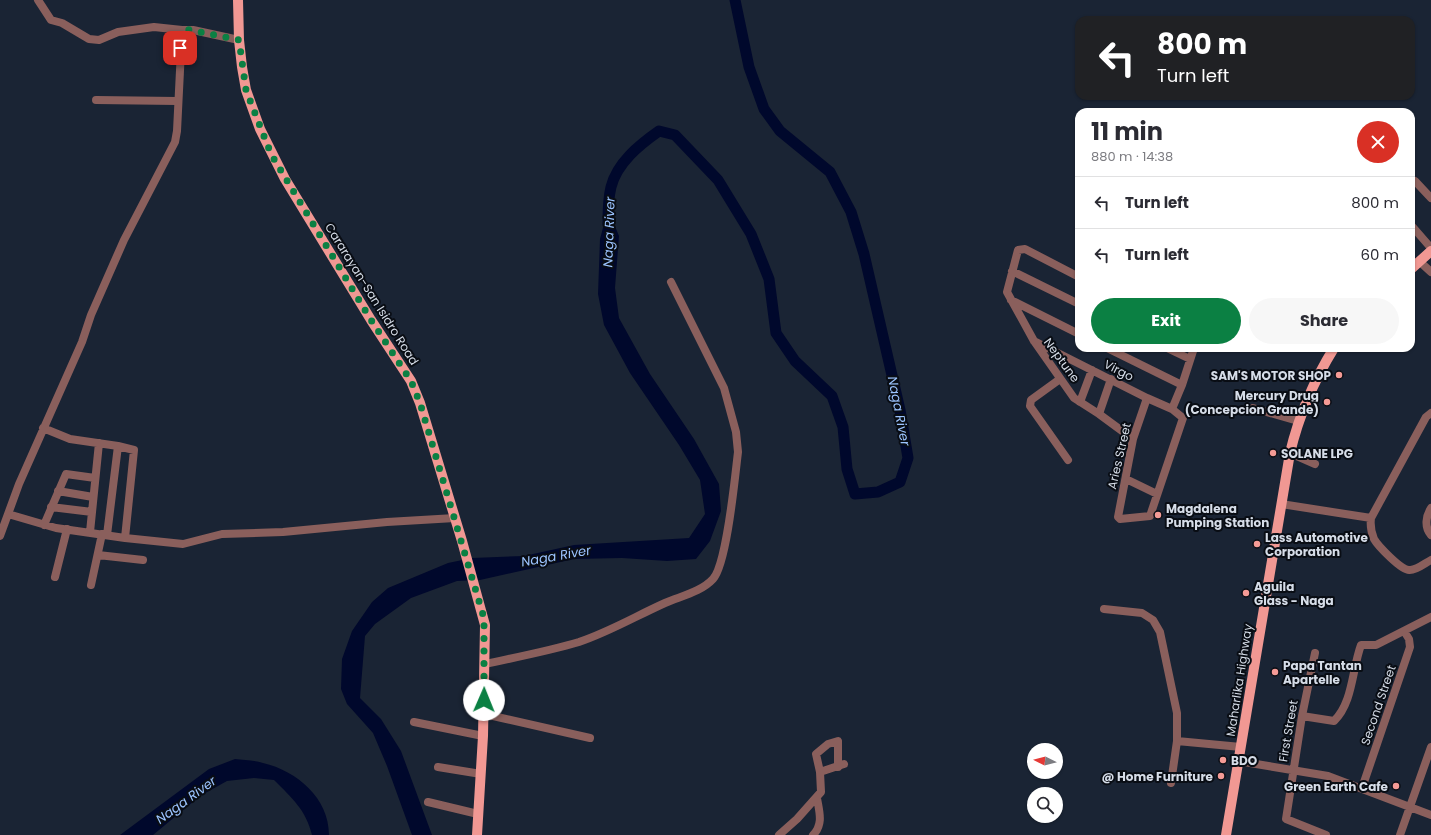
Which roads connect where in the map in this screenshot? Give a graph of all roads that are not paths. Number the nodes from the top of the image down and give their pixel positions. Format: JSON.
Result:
{"nodes":[{"id":1,"x":38,"y":0,"type":"edge"},
{"id":2,"x":238,"y":0,"type":"edge"},
{"id":3,"x":182,"y":30,"type":"junction"},
{"id":4,"x":239,"y":40,"type":"junction"},
{"id":5,"x":96,"y":100,"type":"dead end"},
{"id":6,"x":177,"y":101,"type":"junction"},
{"id":7,"x":1415,"y":181,"type":"dead end"},
{"id":8,"x":1431,"y":198,"type":"edge"},
{"id":9,"x":1415,"y":230,"type":"edge"},
{"id":10,"x":1431,"y":250,"type":"edge"},
{"id":11,"x":1420,"y":261,"type":"junction"},
{"id":12,"x":1415,"y":265,"type":"edge"},
{"id":13,"x":1012,"y":271,"type":"junction"},
{"id":14,"x":1431,"y":272,"type":"edge"},
{"id":15,"x":1075,"y":275,"type":"edge"},
{"id":16,"x":670,"y":282,"type":"dead end"},
{"id":17,"x":1011,"y":300,"type":"junction"},
{"id":18,"x":1075,"y":302,"type":"edge"},
{"id":19,"x":1075,"y":332,"type":"edge"},
{"id":20,"x":1034,"y":341,"type":"junction"},
{"id":21,"x":1115,"y":352,"type":"edge"},
{"id":22,"x":1175,"y":352,"type":"edge"},
{"id":23,"x":1193,"y":352,"type":"edge"},
{"id":24,"x":1332,"y":352,"type":"edge"},
{"id":25,"x":1190,"y":359,"type":"junction"},
{"id":26,"x":1092,"y":370,"type":"junction"},
{"id":27,"x":1060,"y":379,"type":"junction"},
{"id":28,"x":1111,"y":379,"type":"junction"},
{"id":29,"x":1182,"y":386,"type":"junction"},
{"id":30,"x":1147,"y":398,"type":"junction"},
{"id":31,"x":1080,"y":402,"type":"junction"},
{"id":32,"x":1253,"y":408,"type":"dead end"},
{"id":33,"x":1172,"y":409,"type":"junction"},
{"id":34,"x":1431,"y":413,"type":"edge"},
{"id":35,"x":1099,"y":414,"type":"junction"},
{"id":36,"x":1298,"y":421,"type":"junction"},
{"id":37,"x":43,"y":428,"type":"junction"},
{"id":38,"x":1133,"y":439,"type":"junction"},
{"id":39,"x":99,"y":443,"type":"junction"},
{"id":40,"x":118,"y":446,"type":"junction"},
{"id":41,"x":1290,"y":453,"type":"junction"},
{"id":42,"x":1068,"y":460,"type":"dead end"},
{"id":43,"x":1315,"y":464,"type":"dead end"},
{"id":44,"x":95,"y":478,"type":"junction"},
{"id":45,"x":1126,"y":479,"type":"junction"},
{"id":46,"x":58,"y":491,"type":"junction"},
{"id":47,"x":1158,"y":494,"type":"junction"},
{"id":48,"x":93,"y":497,"type":"junction"},
{"id":49,"x":1281,"y":504,"type":"junction"},
{"id":50,"x":51,"y":507,"type":"junction"},
{"id":51,"x":1431,"y":508,"type":"edge"},
{"id":52,"x":92,"y":512,"type":"junction"},
{"id":53,"x":8,"y":514,"type":"junction"},
{"id":54,"x":455,"y":518,"type":"junction"},
{"id":55,"x":1371,"y":518,"type":"junction"},
{"id":56,"x":44,"y":525,"type":"junction"},
{"id":57,"x":66,"y":529,"type":"junction"},
{"id":58,"x":90,"y":532,"type":"junction"},
{"id":59,"x":104,"y":534,"type":"junction"},
{"id":60,"x":1431,"y":535,"type":"edge"},
{"id":61,"x":0,"y":536,"type":"edge"},
{"id":62,"x":125,"y":538,"type":"junction"},
{"id":63,"x":98,"y":555,"type":"junction"},
{"id":64,"x":143,"y":560,"type":"dead end"},
{"id":65,"x":1431,"y":560,"type":"edge"},
{"id":66,"x":55,"y":577,"type":"dead end"},
{"id":67,"x":91,"y":585,"type":"dead end"},
{"id":68,"x":1104,"y":610,"type":"dead end"},
{"id":69,"x":1431,"y":617,"type":"edge"},
{"id":70,"x":1404,"y":630,"type":"junction"},
{"id":71,"x":1315,"y":653,"type":"dead end"},
{"id":72,"x":485,"y":664,"type":"junction"},
{"id":73,"x":484,"y":714,"type":"junction"},
{"id":74,"x":1302,"y":716,"type":"junction"},
{"id":75,"x":414,"y":722,"type":"dead end"},
{"id":76,"x":483,"y":736,"type":"junction"},
{"id":77,"x":590,"y":738,"type":"dead end"},
{"id":78,"x":1177,"y":741,"type":"junction"},
{"id":79,"x":1241,"y":747,"type":"junction"},
{"id":80,"x":1431,"y":747,"type":"edge"},
{"id":81,"x":1238,"y":761,"type":"junction"},
{"id":82,"x":438,"y":767,"type":"dead end"},
{"id":83,"x":1293,"y":769,"type":"junction"},
{"id":84,"x":820,"y":772,"type":"junction"},
{"id":85,"x":481,"y":774,"type":"junction"},
{"id":86,"x":1171,"y":783,"type":"dead end"},
{"id":87,"x":1362,"y":788,"type":"junction"},
{"id":88,"x":817,"y":798,"type":"junction"},
{"id":89,"x":428,"y":802,"type":"dead end"},
{"id":90,"x":1410,"y":808,"type":"junction"},
{"id":91,"x":478,"y":814,"type":"junction"},
{"id":92,"x":1431,"y":815,"type":"edge"},
{"id":93,"x":477,"y":835,"type":"edge"},
{"id":94,"x":779,"y":835,"type":"edge"},
{"id":95,"x":813,"y":835,"type":"edge"},
{"id":96,"x":1226,"y":835,"type":"edge"},
{"id":97,"x":1326,"y":835,"type":"edge"},
{"id":98,"x":1400,"y":835,"type":"edge"}],
"edges":[{"from":1,"to":3,"type":"street"},
{"from":2,"to":4,"type":"main road","name":"Cararayan-San Isidro Road"},
{"from":3,"to":4,"type":"street"},
{"from":3,"to":6,"type":"street"},
{"from":4,"to":54,"type":"main road","name":"Cararayan-San Isidro Road"},
{"from":5,"to":6,"type":"street"},
{"from":6,"to":37,"type":"street"},
{"from":7,"to":8,"type":"street"},
{"from":9,"to":10,"type":"street"},
{"from":10,"to":11,"type":"main road"},
{"from":11,"to":12,"type":"main road"},
{"from":11,"to":14,"type":"street"},
{"from":13,"to":15,"type":"street","name":"Neptune"},
{"from":13,"to":17,"type":"street","name":"Neptune"},
{"from":13,"to":18,"type":"street"},
{"from":16,"to":72,"type":"street"},
{"from":17,"to":19,"type":"street"},
{"from":17,"to":20,"type":"street","name":"Neptune"},
{"from":20,"to":26,"type":"street","name":"Virgo"},
{"from":20,"to":27,"type":"street","name":"Neptune"},
{"from":21,"to":29,"type":"street"},
{"from":22,"to":25,"type":"street"},
{"from":23,"to":25,"type":"street"},
{"from":24,"to":36,"type":"main road","name":"Maharlika Highway"},
{"from":25,"to":29,"type":"street"},
{"from":26,"to":28,"type":"street","name":"Virgo"},
{"from":26,"to":31,"type":"street"},
{"from":27,"to":31,"type":"street","name":"Neptune"},
{"from":27,"to":42,"type":"street"},
{"from":28,"to":30,"type":"street","name":"Virgo"},
{"from":28,"to":35,"type":"street"},
{"from":29,"to":33,"type":"street"},
{"from":30,"to":33,"type":"street","name":"Virgo"},
{"from":30,"to":38,"type":"street","name":"Aries Street"},
{"from":31,"to":35,"type":"street","name":"Neptune"},
{"from":32,"to":36,"type":"street"},
{"from":33,"to":47,"type":"street"},
{"from":34,"to":55,"type":"street"},
{"from":35,"to":38,"type":"street","name":"Neptune"},
{"from":36,"to":41,"type":"main road","name":"Maharlika Highway"},
{"from":37,"to":39,"type":"street"},
{"from":37,"to":53,"type":"street"},
{"from":38,"to":45,"type":"street","name":"Aries Street"},
{"from":39,"to":40,"type":"street"},
{"from":39,"to":44,"type":"street"},
{"from":40,"to":59,"type":"street"},
{"from":40,"to":62,"type":"street"},
{"from":41,"to":43,"type":"street"},
{"from":41,"to":49,"type":"main road","name":"Maharlika Highway"},
{"from":44,"to":46,"type":"street"},
{"from":44,"to":48,"type":"street"},
{"from":45,"to":47,"type":"street"},
{"from":45,"to":47,"type":"street","name":"Aries Street"},
{"from":46,"to":48,"type":"street"},
{"from":46,"to":50,"type":"street"},
{"from":48,"to":52,"type":"street"},
{"from":49,"to":55,"type":"street"},
{"from":49,"to":79,"type":"main road","name":"Maharlika Highway"},
{"from":50,"to":52,"type":"street"},
{"from":50,"to":56,"type":"street"},
{"from":51,"to":60,"type":"street"},
{"from":52,"to":58,"type":"street"},
{"from":53,"to":56,"type":"street"},
{"from":53,"to":61,"type":"street"},
{"from":54,"to":62,"type":"street"},
{"from":54,"to":72,"type":"main road","name":"Cararayan-San Isidro Road"},
{"from":55,"to":65,"type":"street"},
{"from":56,"to":57,"type":"street"},
{"from":57,"to":58,"type":"street"},
{"from":57,"to":66,"type":"street"},
{"from":58,"to":59,"type":"street"},
{"from":59,"to":62,"type":"street"},
{"from":59,"to":63,"type":"street"},
{"from":63,"to":64,"type":"street"},
{"from":63,"to":67,"type":"street"},
{"from":68,"to":78,"type":"street"},
{"from":69,"to":70,"type":"street"},
{"from":70,"to":74,"type":"street"},
{"from":70,"to":87,"type":"street","name":"Second Street"},
{"from":71,"to":74,"type":"street","name":"First Street"},
{"from":72,"to":73,"type":"main road","name":"Cararayan-San Isidro Road"},
{"from":73,"to":76,"type":"main road","name":"Cararayan-San Isidro Road"},
{"from":73,"to":77,"type":"street"},
{"from":74,"to":83,"type":"street","name":"First Street"},
{"from":75,"to":76,"type":"street"},
{"from":76,"to":85,"type":"main road","name":"Cararayan-San Isidro Road"},
{"from":78,"to":79,"type":"street"},
{"from":78,"to":86,"type":"street"},
{"from":79,"to":81,"type":"main road","name":"Maharlika Highway"},
{"from":80,"to":90,"type":"street"},
{"from":81,"to":83,"type":"street"},
{"from":81,"to":96,"type":"main road","name":"Maharlika Highway"},
{"from":82,"to":85,"type":"street"},
{"from":83,"to":87,"type":"street"},
{"from":83,"to":97,"type":"street","name":"First Street"},
{"from":84,"to":84,"type":"street"},
{"from":84,"to":88,"type":"street"},
{"from":85,"to":91,"type":"main road","name":"Cararayan-San Isidro Road"},
{"from":87,"to":90,"type":"street"},
{"from":88,"to":94,"type":"street"},
{"from":88,"to":95,"type":"street"},
{"from":89,"to":91,"type":"street"},
{"from":90,"to":92,"type":"street"},
{"from":90,"to":98,"type":"street"},
{"from":91,"to":93,"type":"main road","name":"Cararayan-San Isidro Road"}]}
